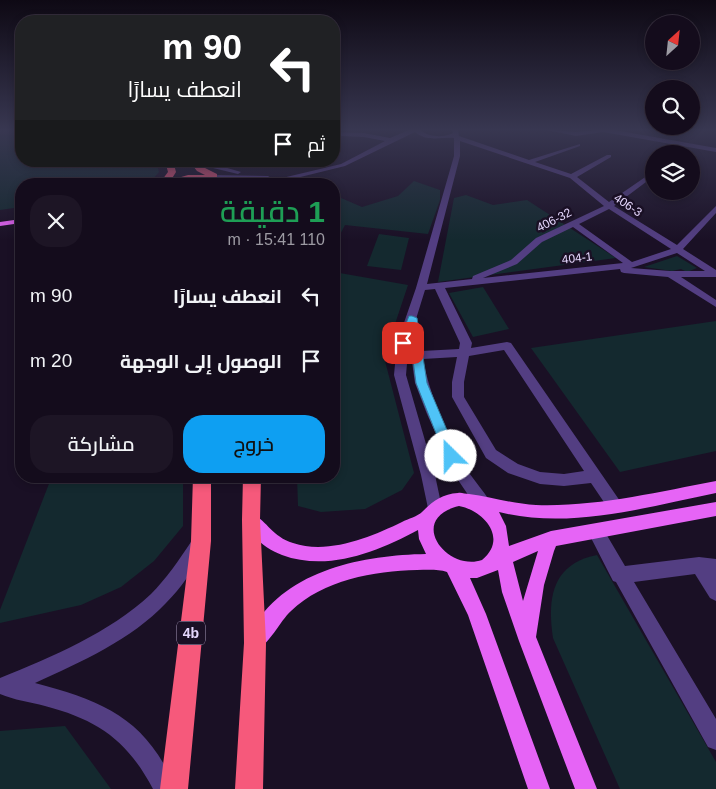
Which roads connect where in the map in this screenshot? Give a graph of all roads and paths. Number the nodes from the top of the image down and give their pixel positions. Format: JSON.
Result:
{"nodes":[{"id":1,"x":454,"y":166,"type":"edge"},
{"id":2,"x":541,"y":166,"type":"edge"},
{"id":3,"x":592,"y":166,"type":"edge"},
{"id":4,"x":198,"y":167,"type":"edge"},
{"id":5,"x":215,"y":167,"type":"edge"},
{"id":6,"x":325,"y":167,"type":"edge"},
{"id":7,"x":333,"y":167,"type":"edge"},
{"id":8,"x":324,"y":170,"type":"junction"},
{"id":9,"x":572,"y":177,"type":"junction"},
{"id":10,"x":213,"y":178,"type":"edge"},
{"id":11,"x":252,"y":178,"type":"joint"},
{"id":12,"x":286,"y":178,"type":"joint"},
{"id":13,"x":645,"y":180,"type":"edge"},
{"id":14,"x":609,"y":206,"type":"junction"},
{"id":15,"x":714,"y":213,"type":"edge"},
{"id":16,"x":15,"y":214,"type":"edge"},
{"id":17,"x":0,"y":216,"type":"edge"},
{"id":18,"x":15,"y":222,"type":"edge"},
{"id":19,"x":0,"y":224,"type":"edge"},
{"id":20,"x":574,"y":224,"type":"junction"},
{"id":21,"x":677,"y":250,"type":"junction"},
{"id":22,"x":631,"y":265,"type":"junction"},
{"id":23,"x":604,"y":268,"type":"junction"},
{"id":24,"x":670,"y":274,"type":"junction"},
{"id":25,"x":716,"y":274,"type":"edge"},
{"id":26,"x":463,"y":284,"type":"junction"},
{"id":27,"x":439,"y":287,"type":"junction"},
{"id":28,"x":421,"y":288,"type":"junction"},
{"id":29,"x":716,"y":304,"type":"edge"},
{"id":30,"x":412,"y":318,"type":"junction"},
{"id":31,"x":464,"y":353,"type":"junction"},
{"id":32,"x":417,"y":355,"type":"junction"},
{"id":33,"x":400,"y":375,"type":"junction"},
{"id":34,"x":420,"y":375,"type":"junction"},
{"id":35,"x":595,"y":476,"type":"junction"},
{"id":36,"x":202,"y":483,"type":"edge"},
{"id":37,"x":252,"y":483,"type":"edge"},
{"id":38,"x":716,"y":487,"type":"edge"},
{"id":39,"x":479,"y":504,"type":"junction"},
{"id":40,"x":615,"y":506,"type":"junction"},
{"id":41,"x":716,"y":509,"type":"edge"},
{"id":42,"x":430,"y":513,"type":"junction"},
{"id":43,"x":251,"y":520,"type":"junction"},
{"id":44,"x":596,"y":532,"type":"junction"},
{"id":45,"x":551,"y":539,"type":"junction"},
{"id":46,"x":201,"y":540,"type":"junction"},
{"id":47,"x":498,"y":557,"type":"junction"},
{"id":48,"x":450,"y":565,"type":"junction"},
{"id":49,"x":708,"y":566,"type":"edge"},
{"id":50,"x":619,"y":575,"type":"junction"},
{"id":51,"x":716,"y":592,"type":"edge"},
{"id":52,"x":528,"y":641,"type":"junction"},
{"id":53,"x":255,"y":643,"type":"junction"},
{"id":54,"x":3,"y":686,"type":"edge"},
{"id":55,"x":716,"y":739,"type":"edge"},
{"id":56,"x":165,"y":789,"type":"edge"},
{"id":57,"x":174,"y":789,"type":"edge"},
{"id":58,"x":249,"y":789,"type":"edge"},
{"id":59,"x":539,"y":789,"type":"edge"},
{"id":60,"x":586,"y":789,"type":"edge"}],
"edges":[{"from":1,"to":28,"type":"street"},
{"from":2,"to":9,"type":"street","name":"406-3"},
{"from":3,"to":9,"type":"street"},
{"from":4,"to":10,"type":"highway"},
{"from":5,"to":11,"type":"street"},
{"from":6,"to":8,"type":"street"},
{"from":7,"to":8,"type":"street"},
{"from":8,"to":12,"type":"street"},
{"from":9,"to":14,"type":"street","name":"406-3"},
{"from":11,"to":12,"type":"street"},
{"from":13,"to":14,"type":"street","name":"406-32"},
{"from":14,"to":20,"type":"street","name":"406-32"},
{"from":14,"to":21,"type":"street","name":"406-3"},
{"from":15,"to":21,"type":"street","name":"404-1"},
{"from":16,"to":17,"type":"main road"},
{"from":18,"to":19,"type":"main road"},
{"from":20,"to":22,"type":"street"},
{"from":20,"to":26,"type":"street","name":"406-32"},
{"from":21,"to":22,"type":"street","name":"404-1"},
{"from":21,"to":25,"type":"street","name":"406-3"},
{"from":22,"to":23,"type":"street","name":"404-1"},
{"from":23,"to":24,"type":"street"},
{"from":23,"to":26,"type":"street","name":"404-1"},
{"from":24,"to":25,"type":"street"},
{"from":24,"to":29,"type":"street"},
{"from":26,"to":27,"type":"street","name":"404-1"},
{"from":27,"to":28,"type":"street","name":"404-1"},
{"from":27,"to":31,"type":"street"},
{"from":28,"to":30,"type":"street"},
{"from":30,"to":32,"type":"street"},
{"from":30,"to":33,"type":"street"},
{"from":31,"to":32,"type":"street"},
{"from":31,"to":35,"type":"street"},
{"from":31,"to":35,"type":"street"},
{"from":32,"to":34,"type":"street"},
{"from":33,"to":34,"type":"street"},
{"from":33,"to":42,"type":"street"},
{"from":34,"to":39,"type":"street"},
{"from":35,"to":40,"type":"street"},
{"from":36,"to":46,"type":"highway","number":"4b"},
{"from":37,"to":43,"type":"highway"},
{"from":38,"to":40,"type":"main road"},
{"from":39,"to":40,"type":"main road"},
{"from":39,"to":42,"type":"main road"},
{"from":39,"to":47,"type":"main road"},
{"from":41,"to":44,"type":"main road"},
{"from":42,"to":43,"type":"main road"},
{"from":42,"to":48,"type":"main road"},
{"from":43,"to":53,"type":"highway"},
{"from":44,"to":45,"type":"main road"},
{"from":44,"to":50,"type":"street"},
{"from":45,"to":47,"type":"main road"},
{"from":45,"to":52,"type":"main road"},
{"from":46,"to":54,"type":"street"},
{"from":46,"to":57,"type":"highway","number":"4b"},
{"from":47,"to":48,"type":"main road"},
{"from":47,"to":52,"type":"main road"},
{"from":48,"to":53,"type":"main road"},
{"from":48,"to":59,"type":"main road"},
{"from":49,"to":50,"type":"street"},
{"from":49,"to":51,"type":"street"},
{"from":50,"to":55,"type":"street"},
{"from":52,"to":60,"type":"main road"},
{"from":53,"to":58,"type":"highway"},
{"from":54,"to":56,"type":"street"}]}
